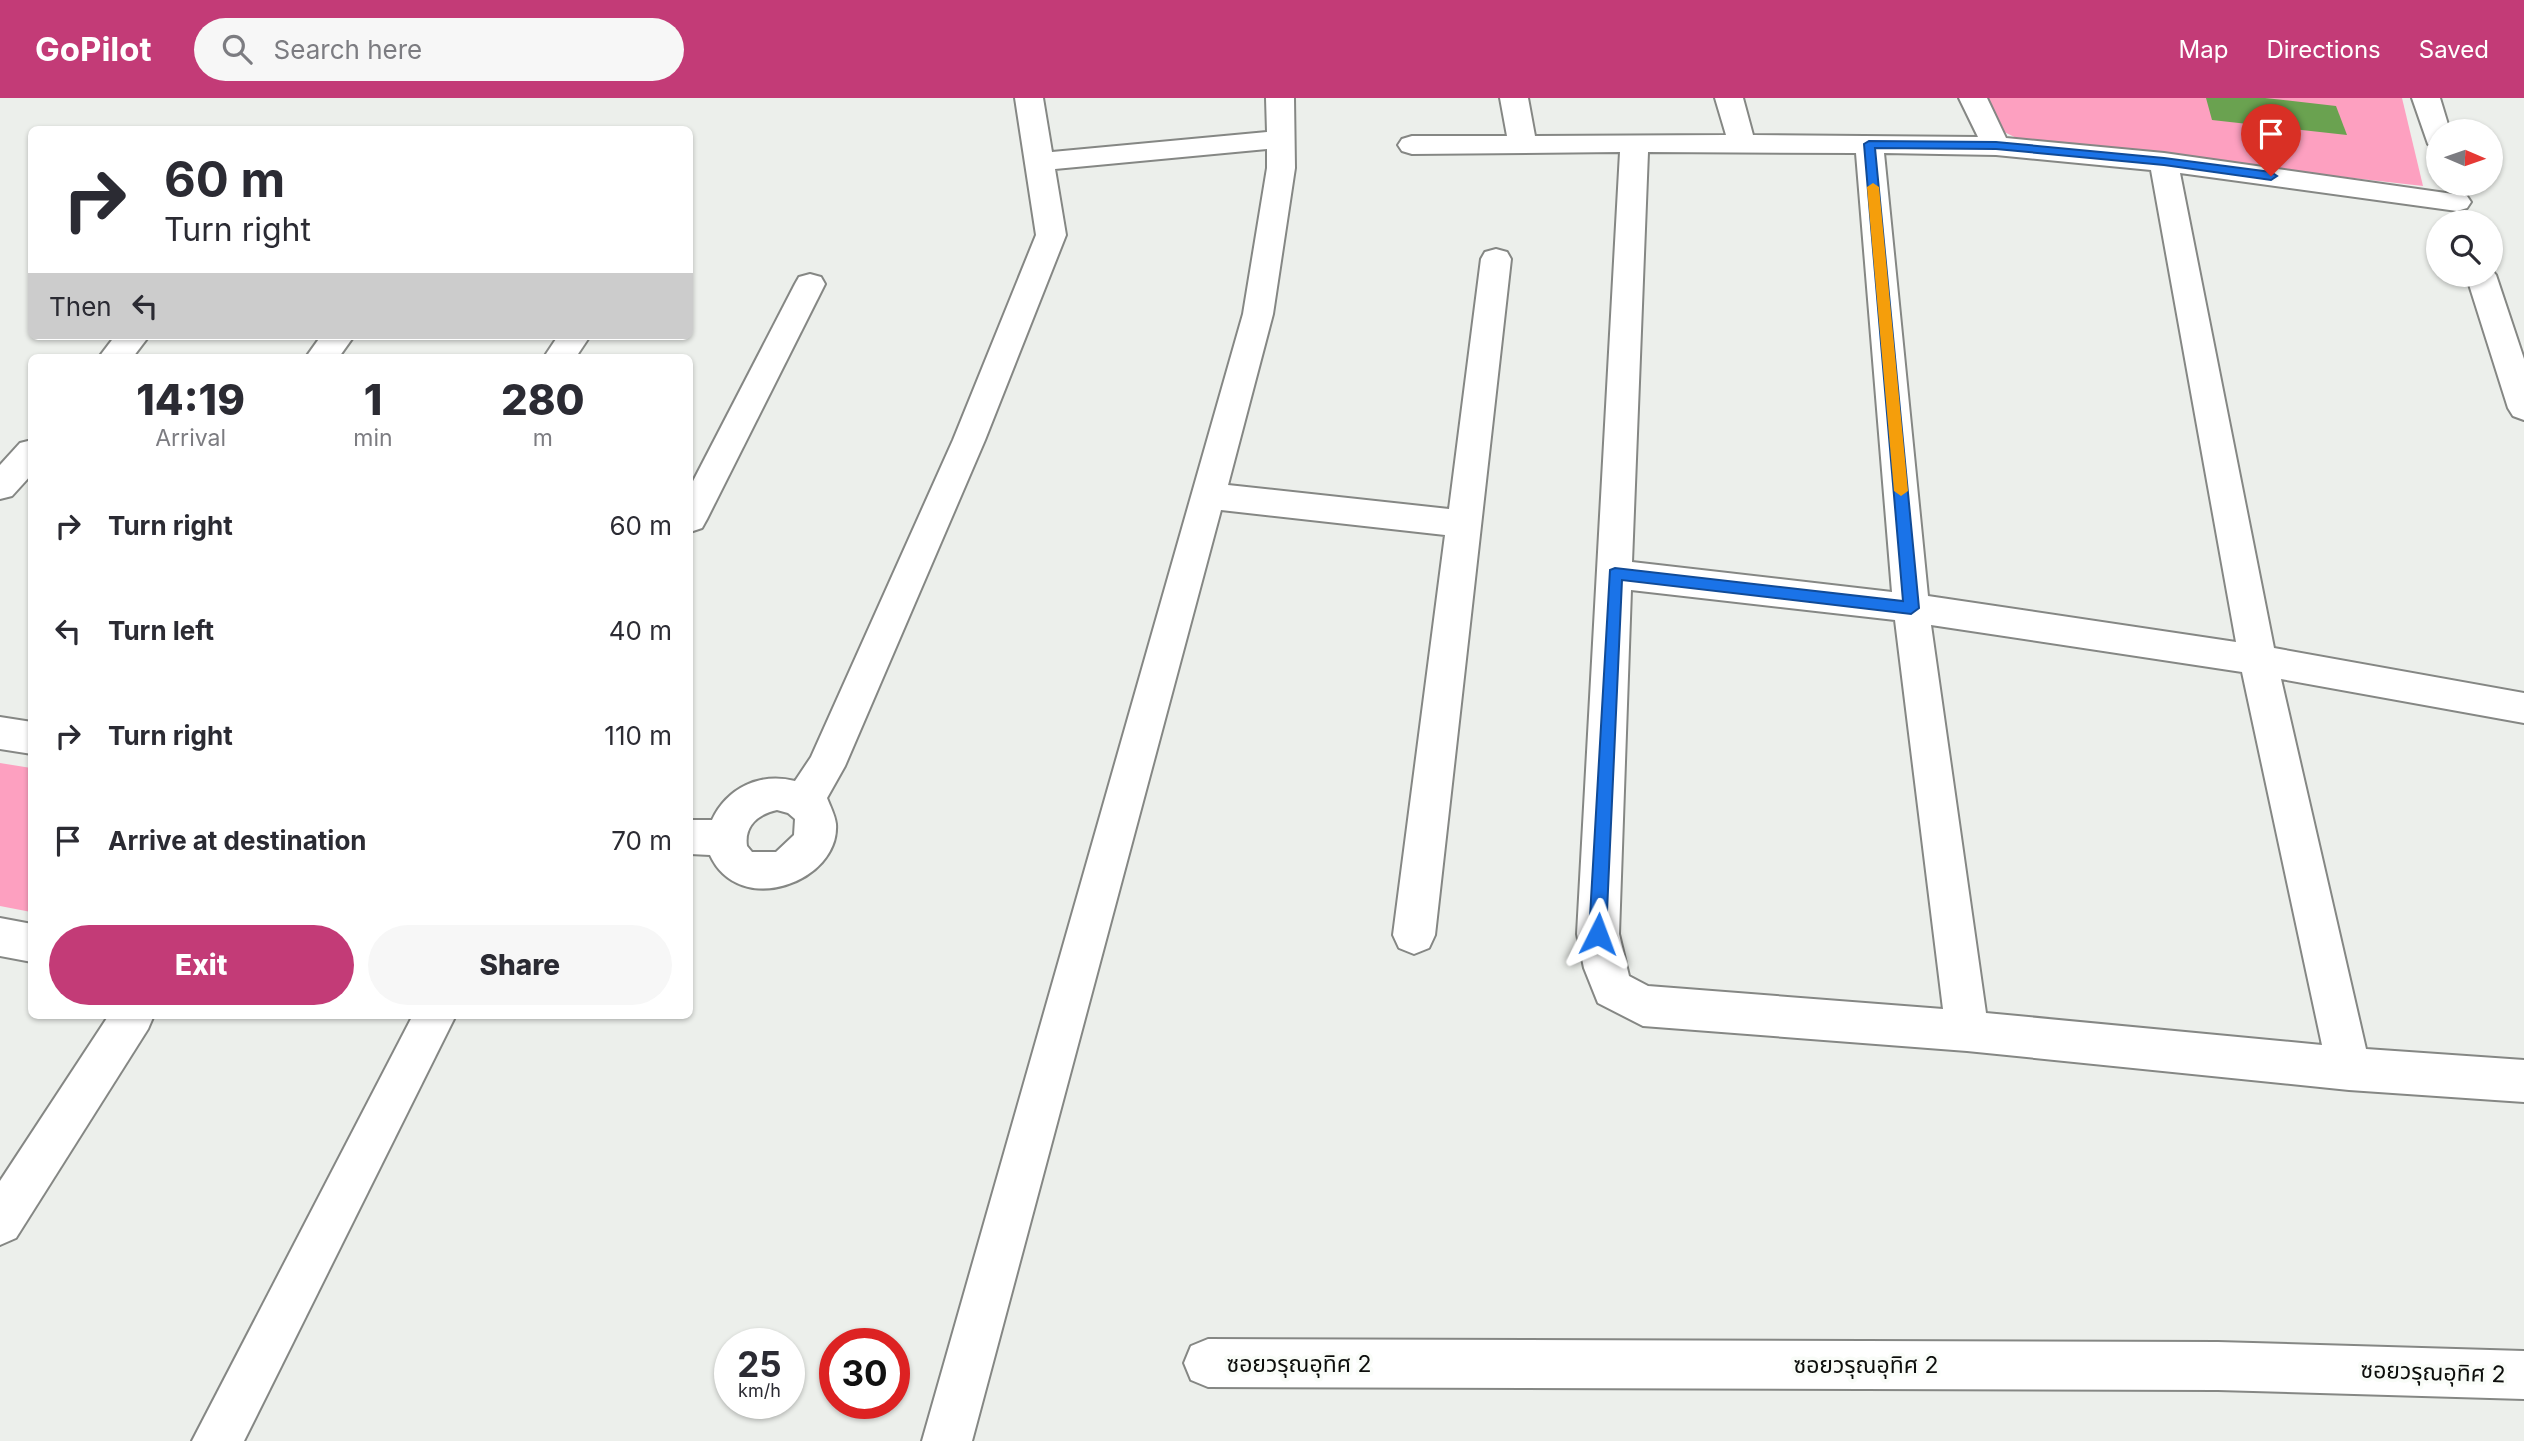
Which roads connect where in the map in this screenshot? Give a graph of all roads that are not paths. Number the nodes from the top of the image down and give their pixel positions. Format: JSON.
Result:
{"nodes":[{"id":1,"x":1029,"y":98,"type":"edge"},
{"id":2,"x":1280,"y":98,"type":"edge"},
{"id":3,"x":1514,"y":98,"type":"edge"},
{"id":4,"x":1729,"y":98,"type":"edge"},
{"id":5,"x":1973,"y":98,"type":"edge"},
{"id":6,"x":2426,"y":98,"type":"edge"},
{"id":7,"x":2432,"y":119,"type":"edge"},
{"id":8,"x":1281,"y":139,"type":"junction"},
{"id":9,"x":1742,"y":143,"type":"junction"},
{"id":10,"x":1869,"y":144,"type":"junction"},
{"id":11,"x":1412,"y":145,"type":"dead end"},
{"id":12,"x":1523,"y":145,"type":"junction"},
{"id":13,"x":1634,"y":145,"type":"junction"},
{"id":14,"x":1996,"y":146,"type":"junction"},
{"id":15,"x":1039,"y":162,"type":"junction"},
{"id":16,"x":2164,"y":162,"type":"junction"},
{"id":17,"x":2458,"y":203,"type":"edge"},
{"id":18,"x":1496,"y":259,"type":"dead end"},
{"id":19,"x":810,"y":284,"type":"dead end"},
{"id":20,"x":2486,"y":287,"type":"edge"},
{"id":21,"x":130,"y":340,"type":"edge"},
{"id":22,"x":335,"y":340,"type":"edge"},
{"id":23,"x":2514,"y":349,"type":"edge"},
{"id":24,"x":118,"y":354,"type":"edge"},
{"id":25,"x":324,"y":354,"type":"edge"},
{"id":26,"x":2524,"y":408,"type":"edge"},
{"id":27,"x":28,"y":456,"type":"edge"},
{"id":28,"x":0,"y":487,"type":"edge"},
{"id":29,"x":1208,"y":496,"type":"junction"},
{"id":30,"x":693,"y":513,"type":"edge"},
{"id":31,"x":1464,"y":524,"type":"junction"},
{"id":32,"x":1615,"y":574,"type":"junction"},
{"id":33,"x":1911,"y":608,"type":"junction"},
{"id":34,"x":2258,"y":660,"type":"junction"},
{"id":35,"x":2524,"y":708,"type":"edge"},
{"id":36,"x":0,"y":733,"type":"edge"},
{"id":37,"x":28,"y":737,"type":"edge"},
{"id":38,"x":804,"y":800,"type":"junction"},
{"id":39,"x":707,"y":837,"type":"edge"},
{"id":40,"x":1414,"y":935,"type":"dead end"},
{"id":41,"x":0,"y":937,"type":"edge"},
{"id":42,"x":28,"y":942,"type":"edge"},
{"id":43,"x":130,"y":1019,"type":"edge"},
{"id":44,"x":433,"y":1019,"type":"edge"},
{"id":45,"x":1967,"y":1031,"type":"junction"},
{"id":46,"x":2349,"y":1069,"type":"junction"},
{"id":47,"x":2524,"y":1081,"type":"edge"},
{"id":48,"x":0,"y":1222,"type":"edge"},
{"id":49,"x":1208,"y":1363,"type":"dead end"},
{"id":50,"x":2524,"y":1375,"type":"edge"},
{"id":51,"x":217,"y":1441,"type":"edge"},
{"id":52,"x":947,"y":1441,"type":"edge"}],
"edges":[{"from":1,"to":15,"type":"street"},
{"from":2,"to":8,"type":"street"},
{"from":3,"to":12,"type":"street"},
{"from":4,"to":9,"type":"street"},
{"from":5,"to":14,"type":"street"},
{"from":6,"to":7,"type":"street"},
{"from":8,"to":15,"type":"street"},
{"from":8,"to":29,"type":"street"},
{"from":9,"to":10,"type":"street"},
{"from":9,"to":13,"type":"street"},
{"from":10,"to":14,"type":"street"},
{"from":10,"to":33,"type":"street"},
{"from":11,"to":12,"type":"street"},
{"from":12,"to":13,"type":"street"},
{"from":13,"to":32,"type":"street"},
{"from":14,"to":16,"type":"street"},
{"from":15,"to":38,"type":"street"},
{"from":16,"to":17,"type":"street"},
{"from":16,"to":34,"type":"street"},
{"from":18,"to":31,"type":"street"},
{"from":19,"to":30,"type":"street"},
{"from":20,"to":23,"type":"street"},
{"from":21,"to":24,"type":"street"},
{"from":22,"to":25,"type":"street"},
{"from":23,"to":26,"type":"street"},
{"from":27,"to":28,"type":"street"},
{"from":29,"to":31,"type":"street"},
{"from":29,"to":52,"type":"street"},
{"from":31,"to":40,"type":"street"},
{"from":32,"to":33,"type":"street"},
{"from":32,"to":45,"type":"street"},
{"from":33,"to":34,"type":"street"},
{"from":33,"to":45,"type":"street"},
{"from":34,"to":35,"type":"street"},
{"from":34,"to":46,"type":"street"},
{"from":36,"to":37,"type":"street"},
{"from":38,"to":39,"type":"street"},
{"from":38,"to":39,"type":"street"},
{"from":41,"to":42,"type":"street"},
{"from":43,"to":48,"type":"street"},
{"from":44,"to":51,"type":"street"},
{"from":45,"to":46,"type":"street"},
{"from":46,"to":47,"type":"street"},
{"from":49,"to":50,"type":"street","name":"ซอยวรุณอุทิศ 2"}]}
